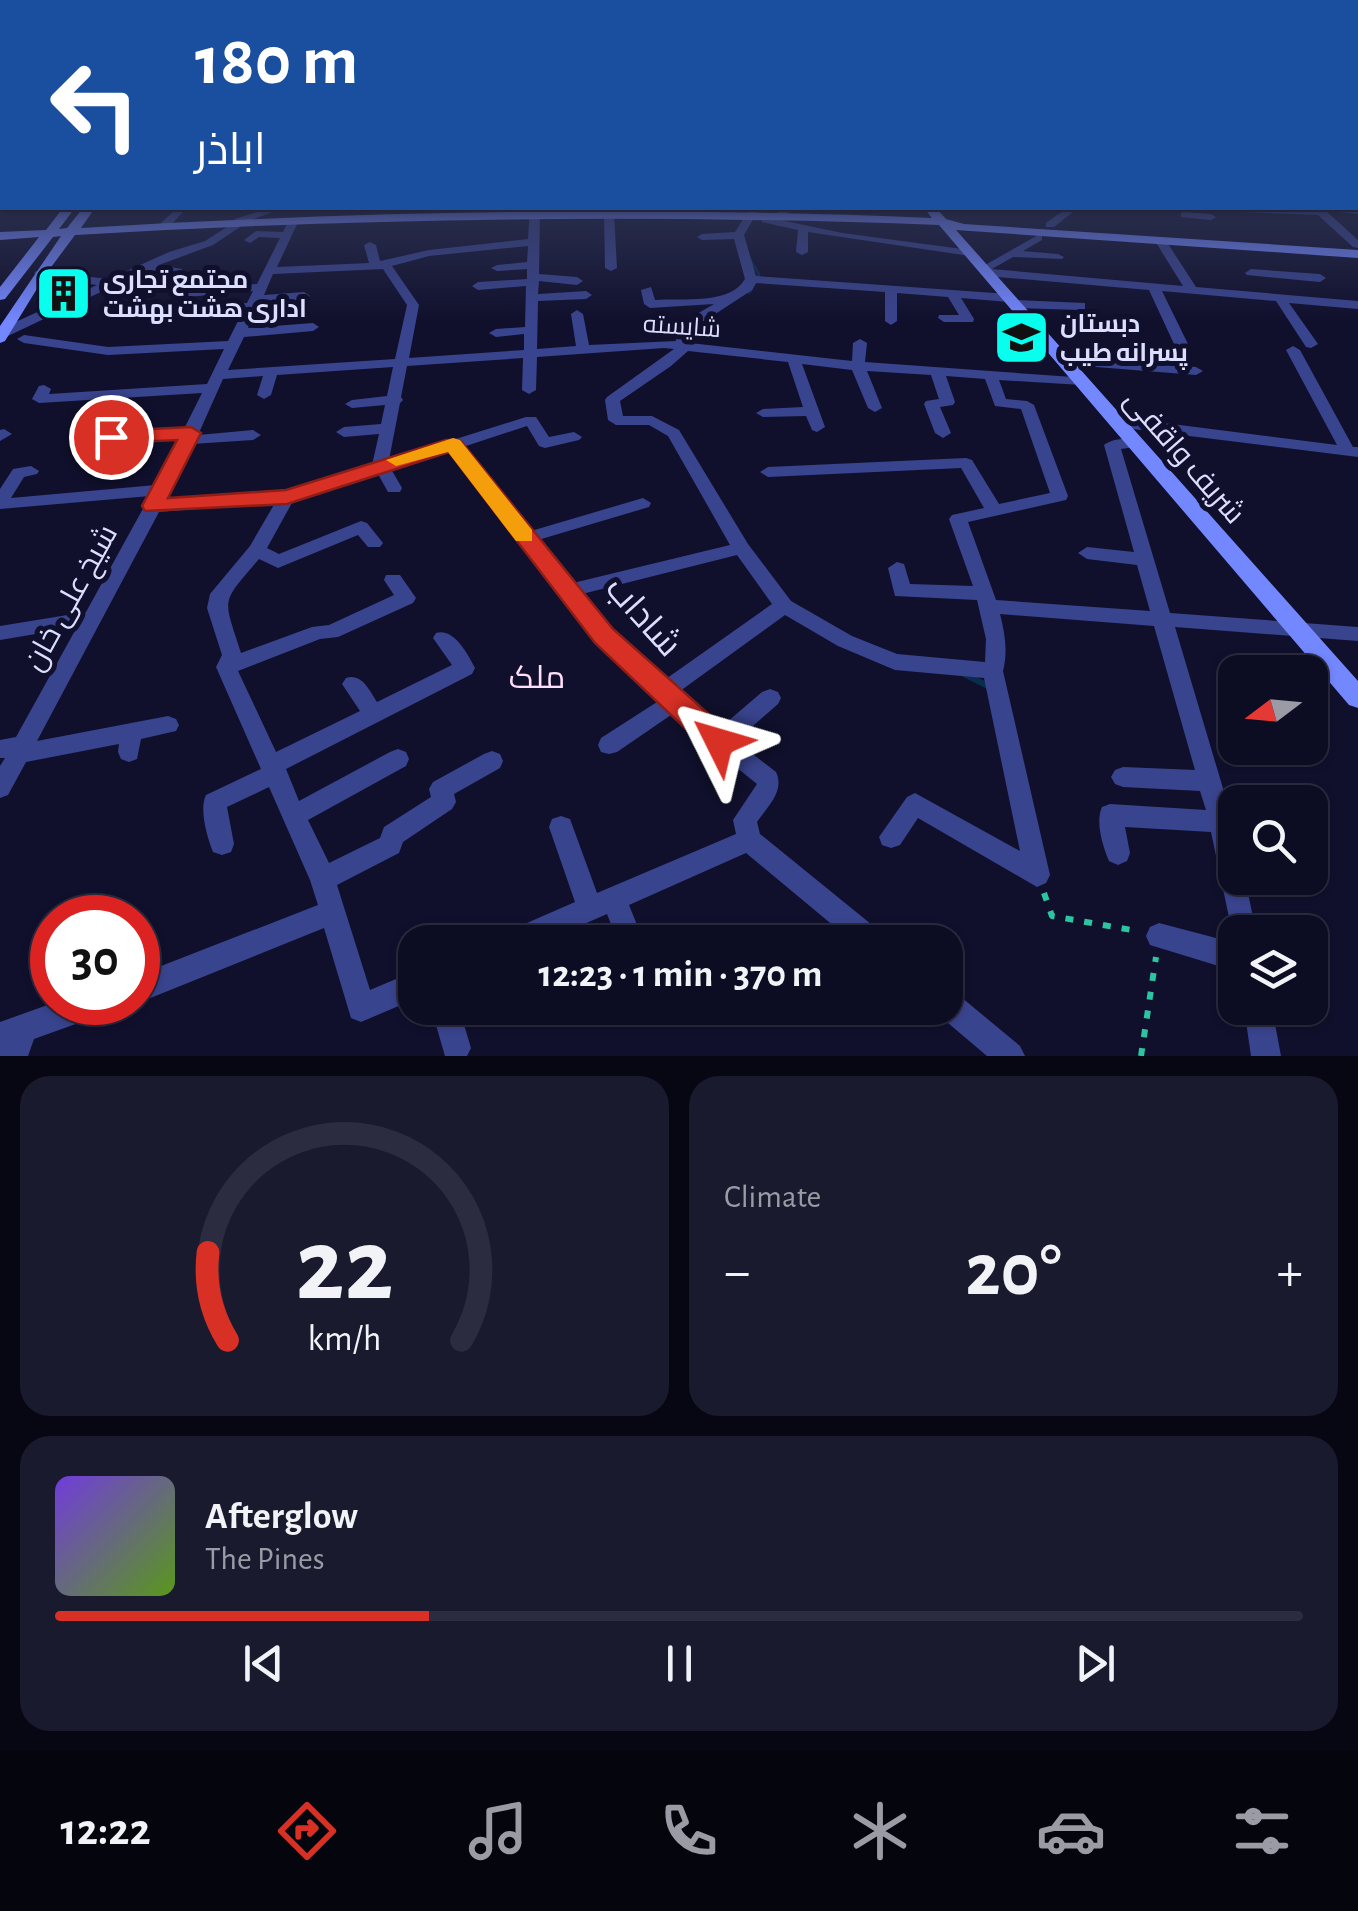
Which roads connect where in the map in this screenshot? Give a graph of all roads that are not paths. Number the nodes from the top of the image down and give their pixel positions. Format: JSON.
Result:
{"nodes":[{"id":1,"x":35,"y":223,"type":"edge"},
{"id":2,"x":57,"y":223,"type":"edge"},
{"id":3,"x":77,"y":223,"type":"edge"},
{"id":4,"x":124,"y":223,"type":"edge"},
{"id":5,"x":167,"y":223,"type":"edge"},
{"id":6,"x":225,"y":223,"type":"edge"},
{"id":7,"x":238,"y":223,"type":"edge"},
{"id":8,"x":241,"y":223,"type":"edge"},
{"id":9,"x":328,"y":223,"type":"edge"},
{"id":10,"x":534,"y":223,"type":"edge"},
{"id":11,"x":602,"y":223,"type":"edge"},
{"id":12,"x":744,"y":223,"type":"edge"},
{"id":13,"x":778,"y":223,"type":"edge"},
{"id":14,"x":949,"y":223,"type":"edge"},
{"id":15,"x":987,"y":223,"type":"edge"},
{"id":16,"x":1334,"y":223,"type":"edge"},
{"id":17,"x":1050,"y":225,"type":"joint"},
{"id":18,"x":164,"y":226,"type":"junction"},
{"id":19,"x":1002,"y":226,"type":"junction"},
{"id":20,"x":136,"y":227,"type":"junction"},
{"id":21,"x":291,"y":228,"type":"junction"},
{"id":22,"x":803,"y":230,"type":"junction"},
{"id":23,"x":70,"y":231,"type":"junction"},
{"id":24,"x":50,"y":232,"type":"junction"},
{"id":25,"x":1343,"y":233,"type":"junction"},
{"id":26,"x":1358,"y":233,"type":"edge"},
{"id":27,"x":739,"y":235,"type":"junction"},
{"id":28,"x":0,"y":236,"type":"edge"},
{"id":29,"x":842,"y":236,"type":"junction"},
{"id":30,"x":702,"y":237,"type":"dead end"},
{"id":31,"x":1038,"y":238,"type":"dead end"},
{"id":32,"x":1194,"y":239,"type":"junction"},
{"id":33,"x":250,"y":240,"type":"dead end"},
{"id":34,"x":1162,"y":241,"type":"junction"},
{"id":35,"x":533,"y":242,"type":"junction"},
{"id":36,"x":370,"y":245,"type":"dead end"},
{"id":37,"x":1358,"y":245,"type":"edge"},
{"id":38,"x":476,"y":247,"type":"junction"},
{"id":39,"x":1235,"y":247,"type":"junction"},
{"id":40,"x":967,"y":250,"type":"junction"},
{"id":41,"x":32,"y":252,"type":"junction"},
{"id":42,"x":802,"y":252,"type":"dead end"},
{"id":43,"x":54,"y":253,"type":"junction"},
{"id":44,"x":834,"y":253,"type":"dead end"},
{"id":45,"x":1014,"y":254,"type":"junction"},
{"id":46,"x":1358,"y":254,"type":"edge"},
{"id":47,"x":1058,"y":256,"type":"dead end"},
{"id":48,"x":478,"y":262,"type":"dead end"},
{"id":49,"x":143,"y":266,"type":"junction"},
{"id":50,"x":376,"y":266,"type":"junction"},
{"id":51,"x":498,"y":268,"type":"dead end"},
{"id":52,"x":611,"y":268,"type":"dead end"},
{"id":53,"x":178,"y":270,"type":"dead end"},
{"id":54,"x":985,"y":270,"type":"junction"},
{"id":55,"x":40,"y":272,"type":"junction"},
{"id":56,"x":885,"y":273,"type":"dead end"},
{"id":57,"x":1251,"y":273,"type":"junction"},
{"id":58,"x":532,"y":274,"type":"junction"},
{"id":59,"x":572,"y":276,"type":"dead end"},
{"id":60,"x":1320,"y":278,"type":"dead end"},
{"id":61,"x":751,"y":279,"type":"junction"},
{"id":62,"x":110,"y":283,"type":"junction"},
{"id":63,"x":830,"y":285,"type":"junction"},
{"id":64,"x":478,"y":286,"type":"dead end"},
{"id":65,"x":1153,"y":286,"type":"junction"},
{"id":66,"x":648,"y":290,"type":"dead end"},
{"id":67,"x":1192,"y":290,"type":"junction"},
{"id":68,"x":258,"y":291,"type":"junction"},
{"id":69,"x":888,"y":291,"type":"junction"},
{"id":70,"x":176,"y":294,"type":"dead end"},
{"id":71,"x":0,"y":296,"type":"edge"},
{"id":72,"x":304,"y":296,"type":"dead end"},
{"id":73,"x":586,"y":296,"type":"dead end"},
{"id":74,"x":953,"y":296,"type":"junction"},
{"id":75,"x":1274,"y":297,"type":"junction"},
{"id":76,"x":532,"y":298,"type":"junction"},
{"id":77,"x":729,"y":298,"type":"junction"},
{"id":78,"x":1011,"y":301,"type":"junction"},
{"id":79,"x":831,"y":305,"type":"dead end"},
{"id":80,"x":1081,"y":306,"type":"dead end"},
{"id":81,"x":1357,"y":306,"type":"edge"},
{"id":82,"x":128,"y":314,"type":"dead end"},
{"id":83,"x":577,"y":314,"type":"dead end"},
{"id":84,"x":944,"y":318,"type":"dead end"},
{"id":85,"x":890,"y":321,"type":"dead end"},
{"id":86,"x":312,"y":327,"type":"dead end"},
{"id":87,"x":531,"y":330,"type":"junction"},
{"id":88,"x":496,"y":333,"type":"dead end"},
{"id":89,"x":2,"y":336,"type":"edge"},
{"id":90,"x":24,"y":338,"type":"dead end"},
{"id":91,"x":235,"y":339,"type":"junction"},
{"id":92,"x":860,"y":343,"type":"dead end"},
{"id":93,"x":1181,"y":344,"type":"dead end"},
{"id":94,"x":1311,"y":344,"type":"dead end"},
{"id":95,"x":684,"y":347,"type":"junction"},
{"id":96,"x":583,"y":348,"type":"junction"},
{"id":97,"x":1293,"y":350,"type":"dead end"},
{"id":98,"x":530,"y":351,"type":"junction"},
{"id":99,"x":338,"y":352,"type":"dead end"},
{"id":100,"x":793,"y":358,"type":"junction"},
{"id":101,"x":1064,"y":361,"type":"junction"},
{"id":102,"x":404,"y":362,"type":"junction"},
{"id":103,"x":858,"y":366,"type":"junction"},
{"id":104,"x":333,"y":368,"type":"junction"},
{"id":105,"x":1196,"y":371,"type":"dead end"},
{"id":106,"x":937,"y":372,"type":"junction"},
{"id":107,"x":270,"y":373,"type":"junction"},
{"id":108,"x":991,"y":377,"type":"junction"},
{"id":109,"x":1082,"y":381,"type":"junction"},
{"id":110,"x":216,"y":382,"type":"junction"},
{"id":111,"x":44,"y":390,"type":"dead end"},
{"id":112,"x":529,"y":390,"type":"dead end"},
{"id":113,"x":264,"y":395,"type":"dead end"},
{"id":114,"x":396,"y":400,"type":"junction"},
{"id":115,"x":352,"y":404,"type":"dead end"},
{"id":116,"x":875,"y":408,"type":"dead end"},
{"id":117,"x":812,"y":411,"type":"junction"},
{"id":118,"x":762,"y":412,"type":"dead end"},
{"id":119,"x":1118,"y":422,"type":"junction"},
{"id":120,"x":117,"y":424,"type":"dead end"},
{"id":121,"x":817,"y":427,"type":"dead end"},
{"id":122,"x":390,"y":428,"type":"junction"},
{"id":123,"x":344,"y":432,"type":"dead end"},
{"id":124,"x":943,"y":433,"type":"dead end"},
{"id":125,"x":189,"y":436,"type":"junction"},
{"id":126,"x":253,"y":436,"type":"dead end"},
{"id":127,"x":574,"y":437,"type":"dead end"},
{"id":128,"x":1136,"y":443,"type":"junction"},
{"id":129,"x":453,"y":444,"type":"junction"},
{"id":130,"x":1353,"y":451,"type":"edge"},
{"id":131,"x":380,"y":464,"type":"junction"},
{"id":132,"x":31,"y":471,"type":"dead end"},
{"id":133,"x":768,"y":472,"type":"dead end"},
{"id":134,"x":394,"y":488,"type":"dead end"},
{"id":135,"x":287,"y":497,"type":"junction"},
{"id":136,"x":157,"y":498,"type":"junction"},
{"id":137,"x":0,"y":502,"type":"edge"},
{"id":138,"x":643,"y":503,"type":"dead end"},
{"id":139,"x":996,"y":512,"type":"junction"},
{"id":140,"x":526,"y":538,"type":"junction"},
{"id":141,"x":374,"y":543,"type":"dead end"},
{"id":142,"x":741,"y":548,"type":"junction"},
{"id":143,"x":257,"y":550,"type":"junction"},
{"id":144,"x":1087,"y":554,"type":"dead end"},
{"id":145,"x":1142,"y":559,"type":"junction"},
{"id":146,"x":897,"y":568,"type":"dead end"},
{"id":147,"x":394,"y":580,"type":"dead end"},
{"id":148,"x":569,"y":591,"type":"junction"},
{"id":149,"x":984,"y":600,"type":"junction"},
{"id":150,"x":784,"y":606,"type":"junction"},
{"id":151,"x":91,"y":618,"type":"junction"},
{"id":152,"x":1162,"y":618,"type":"junction"},
{"id":153,"x":1299,"y":630,"type":"junction"},
{"id":154,"x":0,"y":632,"type":"edge"},
{"id":155,"x":1358,"y":634,"type":"edge"},
{"id":156,"x":443,"y":638,"type":"dead end"},
{"id":157,"x":226,"y":667,"type":"junction"},
{"id":158,"x":993,"y":671,"type":"junction"},
{"id":159,"x":353,"y":684,"type":"dead end"},
{"id":160,"x":667,"y":698,"type":"junction"},
{"id":161,"x":770,"y":698,"type":"dead end"},
{"id":162,"x":1358,"y":698,"type":"edge"},
{"id":163,"x":373,"y":713,"type":"junction"},
{"id":164,"x":168,"y":724,"type":"dead end"},
{"id":165,"x":719,"y":742,"type":"junction"},
{"id":166,"x":609,"y":745,"type":"dead end"},
{"id":167,"x":12,"y":750,"type":"edge"},
{"id":168,"x":398,"y":758,"type":"dead end"},
{"id":169,"x":492,"y":761,"type":"dead end"},
{"id":170,"x":274,"y":769,"type":"junction"},
{"id":171,"x":1123,"y":777,"type":"dead end"},
{"id":172,"x":1208,"y":781,"type":"junction"},
{"id":173,"x":0,"y":788,"type":"edge"},
{"id":174,"x":295,"y":815,"type":"junction"},
{"id":175,"x":1218,"y":815,"type":"edge"},
{"id":176,"x":1218,"y":822,"type":"edge"},
{"id":177,"x":561,"y":827,"type":"dead end"},
{"id":178,"x":891,"y":836,"type":"dead end"},
{"id":179,"x":749,"y":840,"type":"junction"},
{"id":180,"x":222,"y":844,"type":"dead end"},
{"id":181,"x":1118,"y":854,"type":"dead end"},
{"id":182,"x":322,"y":879,"type":"junction"},
{"id":183,"x":602,"y":904,"type":"junction"},
{"id":184,"x":334,"y":910,"type":"junction"},
{"id":185,"x":553,"y":925,"type":"edge"},
{"id":186,"x":618,"y":925,"type":"edge"},
{"id":187,"x":853,"y":925,"type":"edge"},
{"id":188,"x":1160,"y":936,"type":"road end"},
{"id":189,"x":1218,"y":952,"type":"edge"},
{"id":190,"x":160,"y":980,"type":"edge"},
{"id":191,"x":398,"y":992,"type":"edge"},
{"id":192,"x":963,"y":1017,"type":"edge"},
{"id":193,"x":46,"y":1025,"type":"edge"},
{"id":194,"x":450,"y":1025,"type":"edge"},
{"id":195,"x":1261,"y":1025,"type":"edge"},
{"id":196,"x":12,"y":1040,"type":"edge"},
{"id":197,"x":456,"y":1048,"type":"dead end"},
{"id":198,"x":1010,"y":1056,"type":"edge"},
{"id":199,"x":1266,"y":1056,"type":"edge"}],
"edges":[{"from":1,"to":28,"type":"main road"},
{"from":2,"to":24,"type":"main road"},
{"from":3,"to":23,"type":"main road"},
{"from":4,"to":20,"type":"main road"},
{"from":5,"to":18,"type":"street"},
{"from":6,"to":18,"type":"main road"},
{"from":7,"to":49,"type":"street"},
{"from":8,"to":21,"type":"main road"},
{"from":9,"to":21,"type":"main road"},
{"from":10,"to":35,"type":"street"},
{"from":11,"to":52,"type":"street"},
{"from":12,"to":27,"type":"street"},
{"from":13,"to":22,"type":"street"},
{"from":14,"to":40,"type":"main road","name":"شریف واقفی"},
{"from":15,"to":19,"type":"main road"},
{"from":16,"to":25,"type":"street"},
{"from":17,"to":19,"type":"main road"},
{"from":17,"to":32,"type":"main road"},
{"from":18,"to":20,"type":"main road"},
{"from":19,"to":34,"type":"main road"},
{"from":19,"to":40,"type":"main road"},
{"from":20,"to":23,"type":"main road"},
{"from":20,"to":43,"type":"main road"},
{"from":21,"to":33,"type":"street"},
{"from":21,"to":68,"type":"street","name":"شیخ علی خان"},
{"from":22,"to":29,"type":"street"},
{"from":22,"to":42,"type":"street"},
{"from":23,"to":24,"type":"main road"},
{"from":23,"to":43,"type":"main road"},
{"from":24,"to":28,"type":"main road"},
{"from":24,"to":41,"type":"main road"},
{"from":25,"to":26,"type":"street"},
{"from":25,"to":37,"type":"street"},
{"from":27,"to":30,"type":"street"},
{"from":27,"to":61,"type":"street"},
{"from":28,"to":41,"type":"main road"},
{"from":29,"to":40,"type":"street"},
{"from":29,"to":44,"type":"street"},
{"from":31,"to":45,"type":"street"},
{"from":32,"to":34,"type":"main road"},
{"from":32,"to":39,"type":"main road"},
{"from":34,"to":67,"type":"street"},
{"from":35,"to":38,"type":"street"},
{"from":35,"to":58,"type":"street"},
{"from":36,"to":50,"type":"street"},
{"from":37,"to":39,"type":"main road"},
{"from":38,"to":48,"type":"street"},
{"from":38,"to":50,"type":"street"},
{"from":39,"to":46,"type":"main road"},
{"from":39,"to":57,"type":"street"},
{"from":40,"to":54,"type":"main road","name":"شریف واقفی"},
{"from":41,"to":71,"type":"main road"},
{"from":43,"to":55,"type":"main road"},
{"from":45,"to":47,"type":"street"},
{"from":45,"to":54,"type":"street"},
{"from":49,"to":53,"type":"street"},
{"from":49,"to":62,"type":"street"},
{"from":50,"to":68,"type":"street"},
{"from":50,"to":102,"type":"street"},
{"from":51,"to":58,"type":"street"},
{"from":54,"to":65,"type":"street"},
{"from":54,"to":78,"type":"main road","name":"شریف واقفی"},
{"from":55,"to":62,"type":"street"},
{"from":55,"to":89,"type":"main road"},
{"from":56,"to":69,"type":"street"},
{"from":57,"to":60,"type":"street"},
{"from":57,"to":75,"type":"street"},
{"from":58,"to":59,"type":"street"},
{"from":58,"to":64,"type":"street"},
{"from":58,"to":76,"type":"street"},
{"from":61,"to":63,"type":"street"},
{"from":61,"to":77,"type":"street"},
{"from":62,"to":89,"type":"street"},
{"from":63,"to":69,"type":"street"},
{"from":63,"to":79,"type":"street"},
{"from":65,"to":67,"type":"street"},
{"from":65,"to":93,"type":"street"},
{"from":66,"to":77,"type":"street"},
{"from":67,"to":75,"type":"street"},
{"from":68,"to":70,"type":"street"},
{"from":68,"to":72,"type":"street"},
{"from":68,"to":82,"type":"street"},
{"from":68,"to":91,"type":"street","name":"شیخ علی خان"},
{"from":69,"to":74,"type":"street"},
{"from":69,"to":85,"type":"street"},
{"from":73,"to":76,"type":"street"},
{"from":74,"to":78,"type":"street"},
{"from":74,"to":84,"type":"street"},
{"from":75,"to":81,"type":"street"},
{"from":75,"to":94,"type":"street"},
{"from":76,"to":87,"type":"street"},
{"from":77,"to":95,"type":"street"},
{"from":78,"to":80,"type":"street"},
{"from":78,"to":101,"type":"main road","name":"شریف واقفی"},
{"from":83,"to":96,"type":"street"},
{"from":86,"to":91,"type":"street"},
{"from":87,"to":88,"type":"street"},
{"from":87,"to":98,"type":"street"},
{"from":90,"to":91,"type":"street"},
{"from":91,"to":110,"type":"street","name":"شیخ علی خان"},
{"from":92,"to":103,"type":"street"},
{"from":95,"to":96,"type":"street","name":"شایسته"},
{"from":95,"to":100,"type":"street","name":"شایسته"},
{"from":95,"to":142,"type":"street"},
{"from":96,"to":98,"type":"street","name":"شایسته"},
{"from":97,"to":130,"type":"street"},
{"from":98,"to":102,"type":"street","name":"شایسته"},
{"from":98,"to":112,"type":"street"},
{"from":99,"to":104,"type":"street"},
{"from":100,"to":103,"type":"street","name":"شایسته"},
{"from":100,"to":117,"type":"street"},
{"from":101,"to":105,"type":"street"},
{"from":101,"to":109,"type":"main road","name":"شریف واقفی"},
{"from":102,"to":104,"type":"street","name":"شایسته"},
{"from":102,"to":114,"type":"street"},
{"from":103,"to":106,"type":"street","name":"شایسته"},
{"from":103,"to":116,"type":"street"},
{"from":104,"to":107,"type":"street","name":"شایسته"},
{"from":106,"to":108,"type":"street","name":"شایسته"},
{"from":106,"to":124,"type":"street"},
{"from":107,"to":110,"type":"street","name":"شایسته"},
{"from":107,"to":113,"type":"street"},
{"from":108,"to":109,"type":"street","name":"شایسته"},
{"from":108,"to":139,"type":"street"},
{"from":109,"to":119,"type":"main road","name":"شریف واقفی"},
{"from":110,"to":111,"type":"street","name":"شایسته"},
{"from":110,"to":125,"type":"street","name":"شیخ علی خان"},
{"from":114,"to":115,"type":"street"},
{"from":114,"to":122,"type":"street"},
{"from":117,"to":118,"type":"street"},
{"from":117,"to":121,"type":"street"},
{"from":119,"to":128,"type":"main road","name":"شریف واقفی"},
{"from":119,"to":130,"type":"street"},
{"from":120,"to":125,"type":"street"},
{"from":122,"to":123,"type":"street"},
{"from":122,"to":131,"type":"street"},
{"from":125,"to":126,"type":"street"},
{"from":125,"to":136,"type":"street","name":"شیخ علی خان"},
{"from":127,"to":129,"type":"street"},
{"from":128,"to":145,"type":"street"},
{"from":128,"to":153,"type":"main road","name":"شریف واقفی"},
{"from":129,"to":131,"type":"street"},
{"from":129,"to":140,"type":"street","name":"شاداب"},
{"from":131,"to":134,"type":"street"},
{"from":131,"to":135,"type":"street"},
{"from":132,"to":137,"type":"street"},
{"from":133,"to":139,"type":"street"},
{"from":135,"to":136,"type":"street"},
{"from":135,"to":143,"type":"street"},
{"from":136,"to":137,"type":"street"},
{"from":136,"to":151,"type":"street","name":"شیخ علی خان"},
{"from":138,"to":140,"type":"street"},
{"from":139,"to":149,"type":"street"},
{"from":140,"to":148,"type":"street","name":"شاداب"},
{"from":141,"to":143,"type":"street"},
{"from":142,"to":148,"type":"street"},
{"from":142,"to":150,"type":"street"},
{"from":143,"to":157,"type":"street"},
{"from":144,"to":145,"type":"street"},
{"from":145,"to":152,"type":"street"},
{"from":146,"to":149,"type":"street"},
{"from":147,"to":157,"type":"street"},
{"from":148,"to":160,"type":"street","name":"شاداب"},
{"from":149,"to":152,"type":"street"},
{"from":149,"to":158,"type":"street"},
{"from":150,"to":158,"type":"street"},
{"from":150,"to":160,"type":"street"},
{"from":151,"to":154,"type":"street"},
{"from":151,"to":167,"type":"street","name":"شیخ علی خان"},
{"from":152,"to":153,"type":"street"},
{"from":152,"to":172,"type":"street"},
{"from":153,"to":155,"type":"street"},
{"from":153,"to":162,"type":"main road","name":"شریف واقفی"},
{"from":156,"to":163,"type":"street"},
{"from":157,"to":170,"type":"street"},
{"from":158,"to":178,"type":"street"},
{"from":159,"to":163,"type":"street"},
{"from":160,"to":165,"type":"street","name":"شاداب"},
{"from":160,"to":166,"type":"street"},
{"from":161,"to":165,"type":"street"},
{"from":163,"to":170,"type":"street"},
{"from":164,"to":167,"type":"street"},
{"from":165,"to":179,"type":"street","name":"شاداب"},
{"from":167,"to":173,"type":"street","name":"شیخ علی خان"},
{"from":168,"to":174,"type":"street"},
{"from":169,"to":182,"type":"street"},
{"from":170,"to":174,"type":"street"},
{"from":170,"to":180,"type":"street"},
{"from":171,"to":172,"type":"street"},
{"from":172,"to":175,"type":"street"},
{"from":174,"to":182,"type":"street"},
{"from":176,"to":181,"type":"street"},
{"from":177,"to":183,"type":"street"},
{"from":179,"to":183,"type":"street"},
{"from":179,"to":187,"type":"street"},
{"from":182,"to":184,"type":"street"},
{"from":183,"to":185,"type":"street"},
{"from":183,"to":186,"type":"street"},
{"from":184,"to":190,"type":"street"},
{"from":184,"to":191,"type":"street"},
{"from":188,"to":189,"type":"street"},
{"from":192,"to":198,"type":"street"},
{"from":193,"to":196,"type":"street"},
{"from":194,"to":197,"type":"street"},
{"from":195,"to":199,"type":"street"}]}
